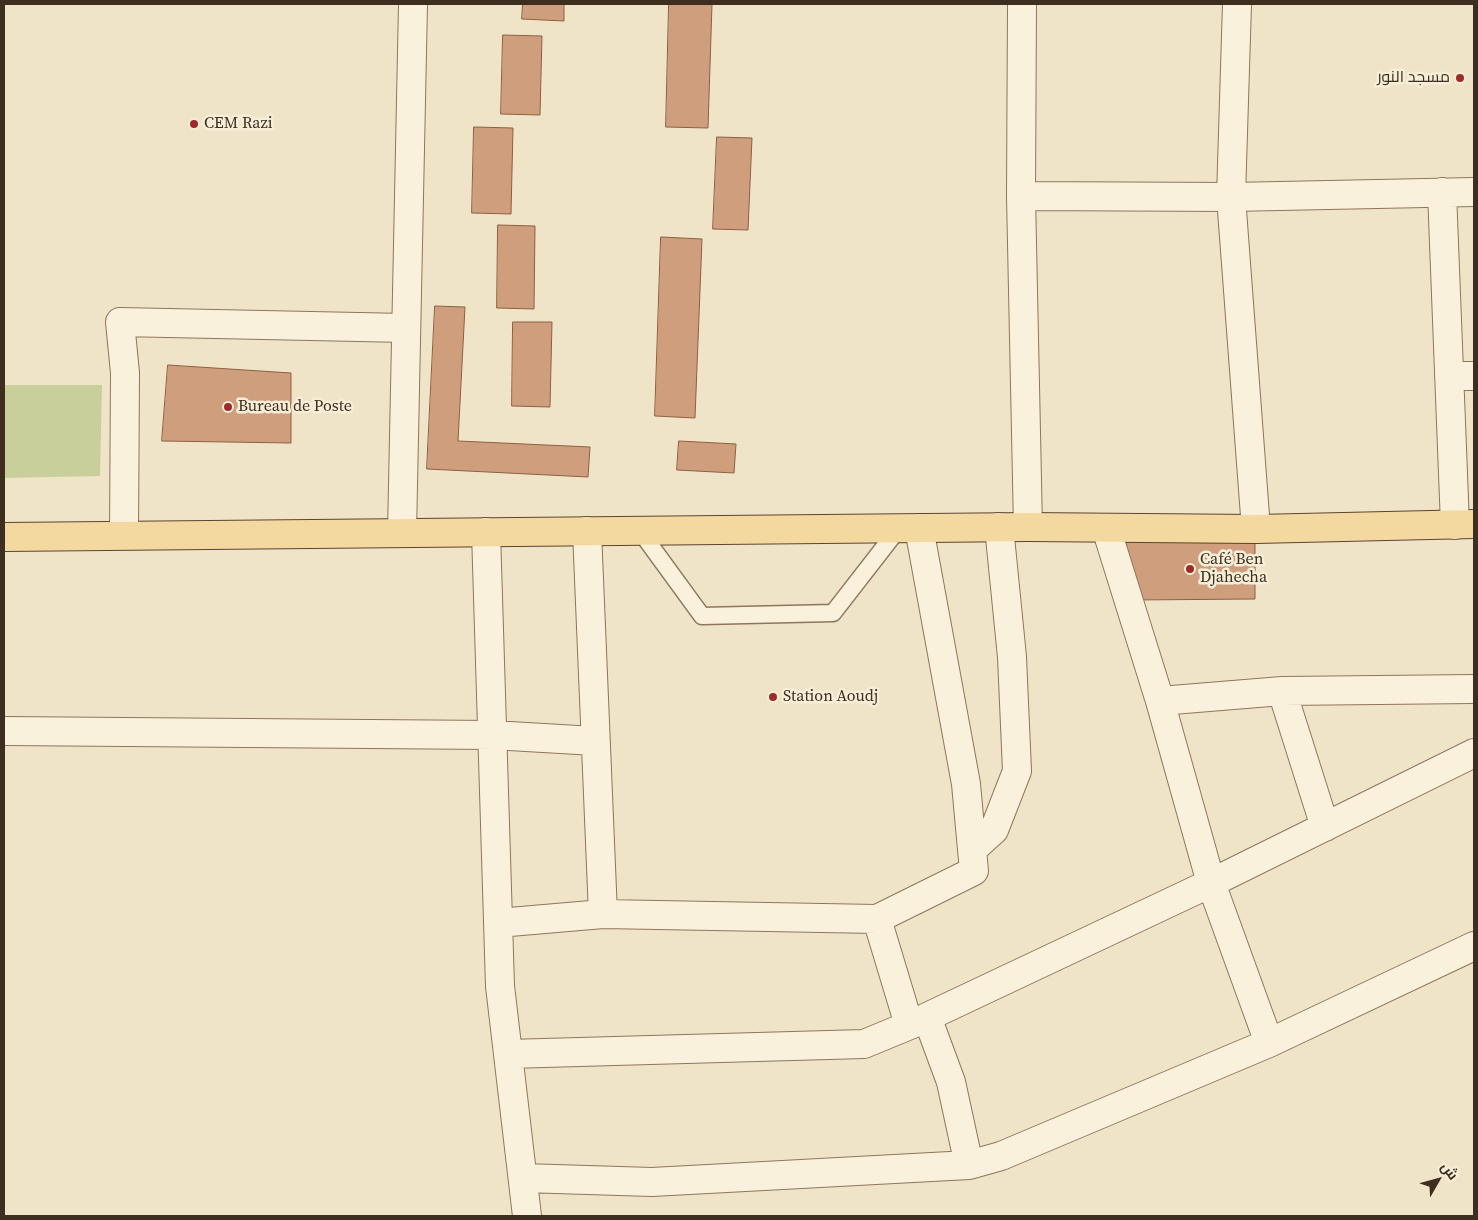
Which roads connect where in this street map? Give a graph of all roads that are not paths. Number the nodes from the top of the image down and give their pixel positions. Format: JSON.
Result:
{"nodes":[{"id":1,"x":413,"y":4,"type":"edge"},
{"id":2,"x":1022,"y":4,"type":"edge"},
{"id":3,"x":1237,"y":4,"type":"edge"},
{"id":4,"x":1442,"y":192,"type":"junction"},
{"id":5,"x":1474,"y":192,"type":"edge"},
{"id":6,"x":1021,"y":196,"type":"junction"},
{"id":7,"x":1231,"y":197,"type":"junction"},
{"id":8,"x":406,"y":328,"type":"junction"},
{"id":9,"x":1462,"y":376,"type":"edge"},
{"id":10,"x":1465,"y":525,"type":"edge"},
{"id":11,"x":999,"y":527,"type":"junction"},
{"id":12,"x":1028,"y":527,"type":"junction"},
{"id":13,"x":909,"y":528,"type":"junction"},
{"id":14,"x":1106,"y":528,"type":"junction"},
{"id":15,"x":1256,"y":529,"type":"junction"},
{"id":16,"x":640,"y":530,"type":"junction"},
{"id":17,"x":586,"y":531,"type":"junction"},
{"id":18,"x":402,"y":532,"type":"junction"},
{"id":19,"x":486,"y":532,"type":"junction"},
{"id":20,"x":124,"y":535,"type":"junction"},
{"id":21,"x":4,"y":536,"type":"edge"},
{"id":22,"x":1474,"y":689,"type":"edge"},
{"id":23,"x":1282,"y":691,"type":"junction"},
{"id":24,"x":1160,"y":702,"type":"junction"},
{"id":25,"x":4,"y":731,"type":"edge"},
{"id":26,"x":492,"y":735,"type":"junction"},
{"id":27,"x":595,"y":741,"type":"junction"},
{"id":28,"x":1474,"y":753,"type":"edge"},
{"id":29,"x":1325,"y":827,"type":"junction"},
{"id":30,"x":972,"y":850,"type":"junction"},
{"id":31,"x":1211,"y":883,"type":"junction"},
{"id":32,"x":603,"y":914,"type":"junction"},
{"id":33,"x":877,"y":919,"type":"junction"},
{"id":34,"x":498,"y":923,"type":"junction"},
{"id":35,"x":1474,"y":946,"type":"edge"},
{"id":36,"x":919,"y":1022,"type":"junction"},
{"id":37,"x":1269,"y":1043,"type":"junction"},
{"id":38,"x":508,"y":1054,"type":"junction"},
{"id":39,"x":969,"y":1165,"type":"junction"},
{"id":40,"x":522,"y":1178,"type":"junction"},
{"id":41,"x":527,"y":1216,"type":"edge"}],
"edges":[{"from":1,"to":8,"type":"street"},
{"from":2,"to":6,"type":"street"},
{"from":3,"to":7,"type":"street"},
{"from":4,"to":5,"type":"street"},
{"from":4,"to":7,"type":"street"},
{"from":4,"to":9,"type":"street"},
{"from":6,"to":7,"type":"street"},
{"from":6,"to":12,"type":"street"},
{"from":7,"to":15,"type":"street"},
{"from":8,"to":18,"type":"street"},
{"from":8,"to":20,"type":"street"},
{"from":9,"to":10,"type":"street"},
{"from":10,"to":15,"type":"main road"},
{"from":11,"to":12,"type":"main road"},
{"from":11,"to":13,"type":"main road"},
{"from":11,"to":30,"type":"street"},
{"from":12,"to":14,"type":"main road"},
{"from":13,"to":16,"type":"main road"},
{"from":13,"to":16,"type":"lane"},
{"from":13,"to":30,"type":"street"},
{"from":14,"to":15,"type":"main road"},
{"from":14,"to":24,"type":"street"},
{"from":16,"to":17,"type":"main road"},
{"from":17,"to":19,"type":"main road"},
{"from":17,"to":27,"type":"street"},
{"from":18,"to":19,"type":"main road"},
{"from":18,"to":20,"type":"main road"},
{"from":19,"to":26,"type":"street"},
{"from":20,"to":21,"type":"main road"},
{"from":22,"to":23,"type":"street"},
{"from":23,"to":24,"type":"street"},
{"from":23,"to":29,"type":"street"},
{"from":24,"to":31,"type":"street"},
{"from":25,"to":26,"type":"street"},
{"from":26,"to":27,"type":"street"},
{"from":26,"to":34,"type":"street"},
{"from":27,"to":32,"type":"street"},
{"from":28,"to":29,"type":"street"},
{"from":29,"to":31,"type":"street"},
{"from":30,"to":33,"type":"street"},
{"from":31,"to":36,"type":"street"},
{"from":31,"to":37,"type":"street"},
{"from":32,"to":33,"type":"street"},
{"from":32,"to":34,"type":"street"},
{"from":33,"to":36,"type":"street"},
{"from":34,"to":38,"type":"street"},
{"from":35,"to":37,"type":"street"},
{"from":36,"to":38,"type":"street"},
{"from":36,"to":39,"type":"street"},
{"from":37,"to":39,"type":"street"},
{"from":38,"to":40,"type":"street"},
{"from":39,"to":40,"type":"street"},
{"from":40,"to":41,"type":"street"}]}
